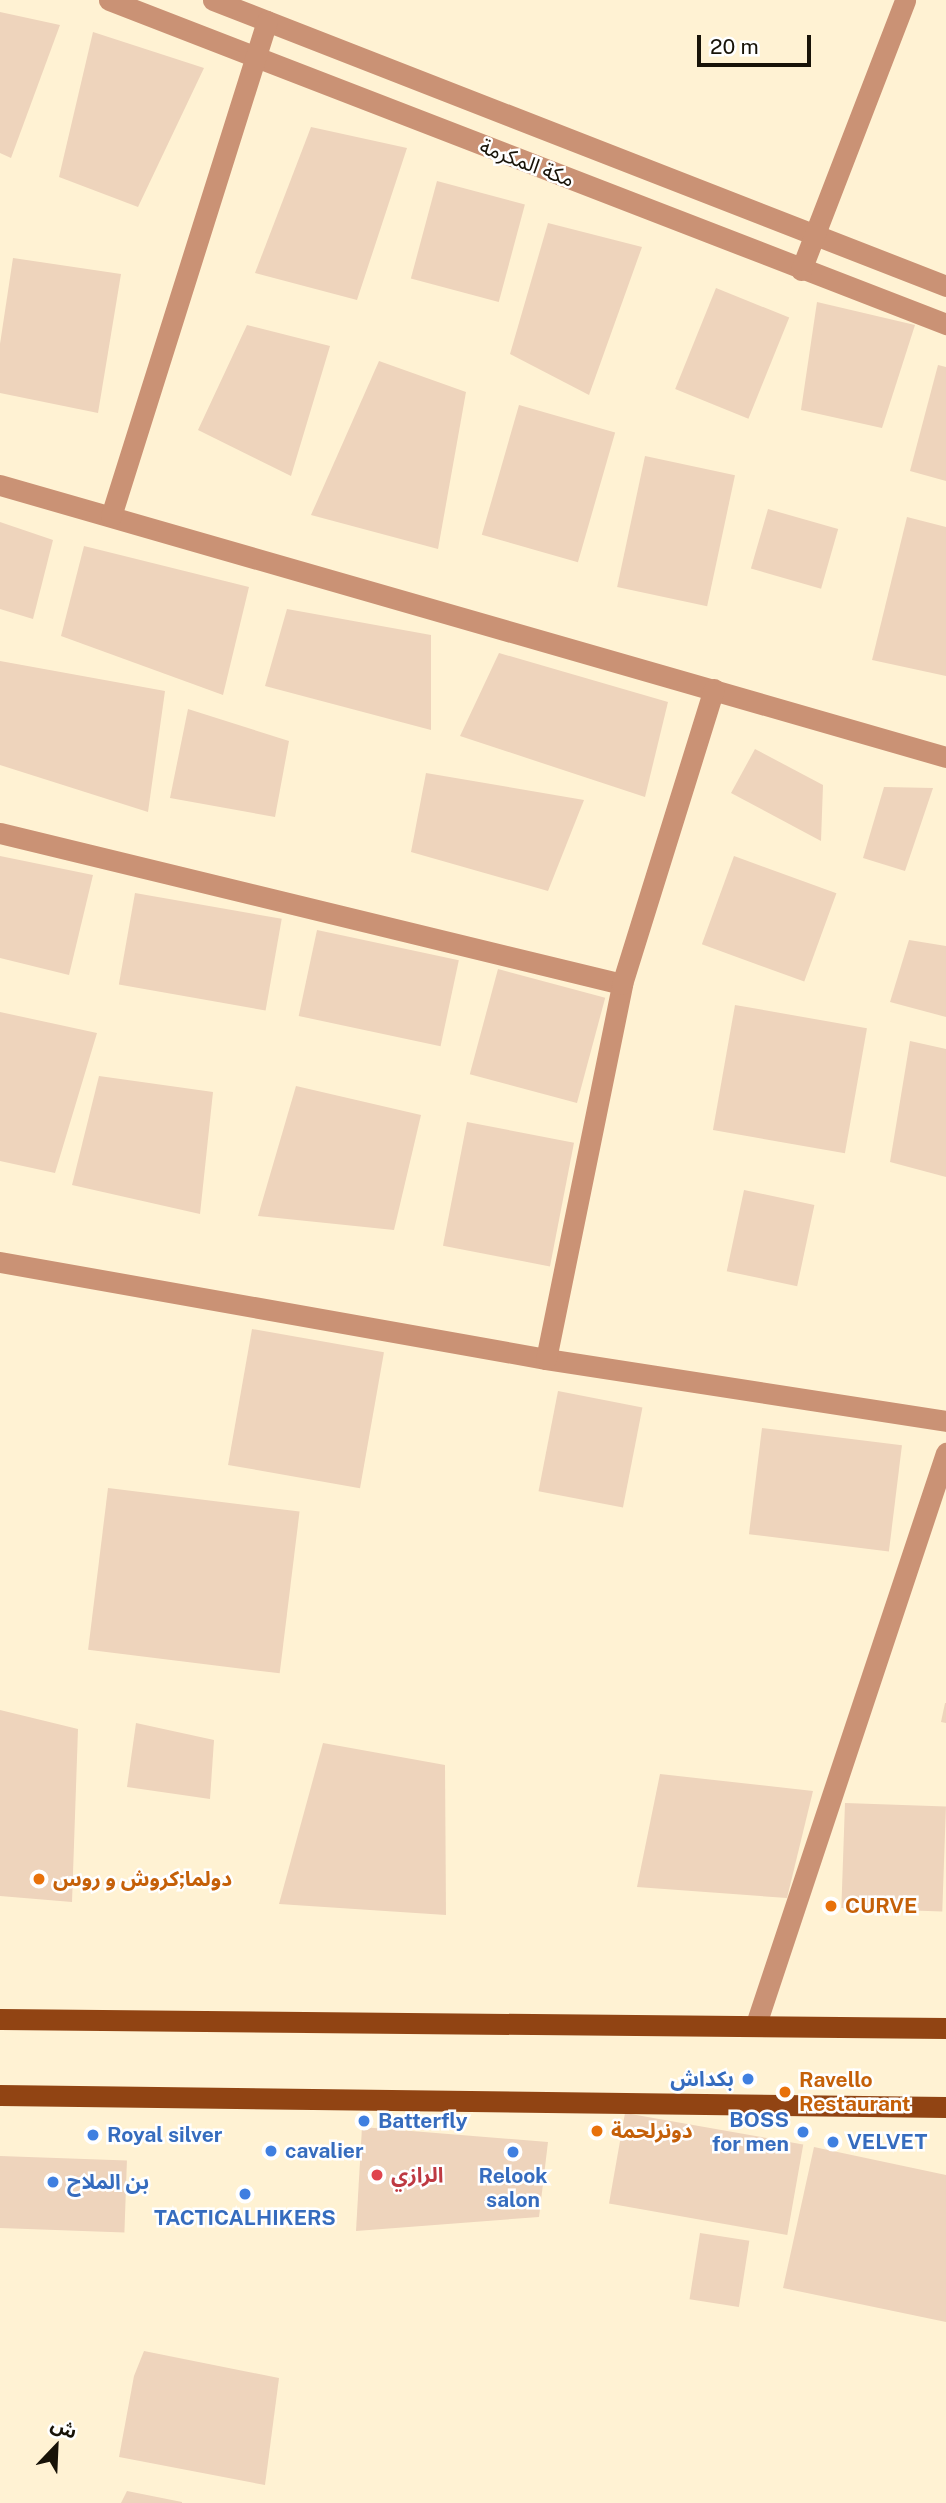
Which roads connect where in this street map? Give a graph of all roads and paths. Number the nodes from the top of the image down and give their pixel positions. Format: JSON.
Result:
{"nodes":[{"id":1,"x":109,"y":0,"type":"edge"},
{"id":2,"x":213,"y":0,"type":"edge"},
{"id":3,"x":905,"y":0,"type":"edge"},
{"id":4,"x":267,"y":21,"type":"junction"},
{"id":5,"x":255,"y":56,"type":"junction"},
{"id":6,"x":816,"y":236,"type":"junction"},
{"id":7,"x":801,"y":270,"type":"junction"},
{"id":8,"x":946,"y":286,"type":"edge"},
{"id":9,"x":946,"y":324,"type":"edge"},
{"id":10,"x":0,"y":485,"type":"edge"},
{"id":11,"x":111,"y":516,"type":"junction"},
{"id":12,"x":715,"y":689,"type":"junction"},
{"id":13,"x":946,"y":757,"type":"edge"},
{"id":14,"x":0,"y":833,"type":"edge"},
{"id":15,"x":622,"y":984,"type":"junction"},
{"id":16,"x":0,"y":1262,"type":"edge"},
{"id":17,"x":546,"y":1359,"type":"junction"},
{"id":18,"x":946,"y":1421,"type":"edge"},
{"id":19,"x":946,"y":1453,"type":"edge"},
{"id":20,"x":0,"y":2019,"type":"edge"},
{"id":21,"x":756,"y":2024,"type":"junction"},
{"id":22,"x":946,"y":2028,"type":"edge"},
{"id":23,"x":0,"y":2095,"type":"edge"},
{"id":24,"x":946,"y":2107,"type":"edge"}],
"edges":[{"from":1,"to":5,"type":"street","name":"مكة المكرمة"},
{"from":2,"to":4,"type":"street","name":"مكة المكرمة"},
{"from":3,"to":6,"type":"street"},
{"from":4,"to":5,"type":"street"},
{"from":4,"to":6,"type":"street","name":"مكة المكرمة"},
{"from":5,"to":7,"type":"street","name":"مكة المكرمة"},
{"from":5,"to":11,"type":"street"},
{"from":6,"to":7,"type":"street"},
{"from":6,"to":8,"type":"street","name":"مكة المكرمة"},
{"from":7,"to":9,"type":"street","name":"مكة المكرمة"},
{"from":10,"to":11,"type":"street"},
{"from":11,"to":12,"type":"street"},
{"from":12,"to":13,"type":"street"},
{"from":12,"to":15,"type":"street"},
{"from":14,"to":15,"type":"street"},
{"from":15,"to":17,"type":"street"},
{"from":16,"to":17,"type":"street"},
{"from":17,"to":18,"type":"street"},
{"from":19,"to":21,"type":"street"},
{"from":20,"to":21,"type":"main road"},
{"from":21,"to":22,"type":"main road"},
{"from":23,"to":24,"type":"main road"}]}
